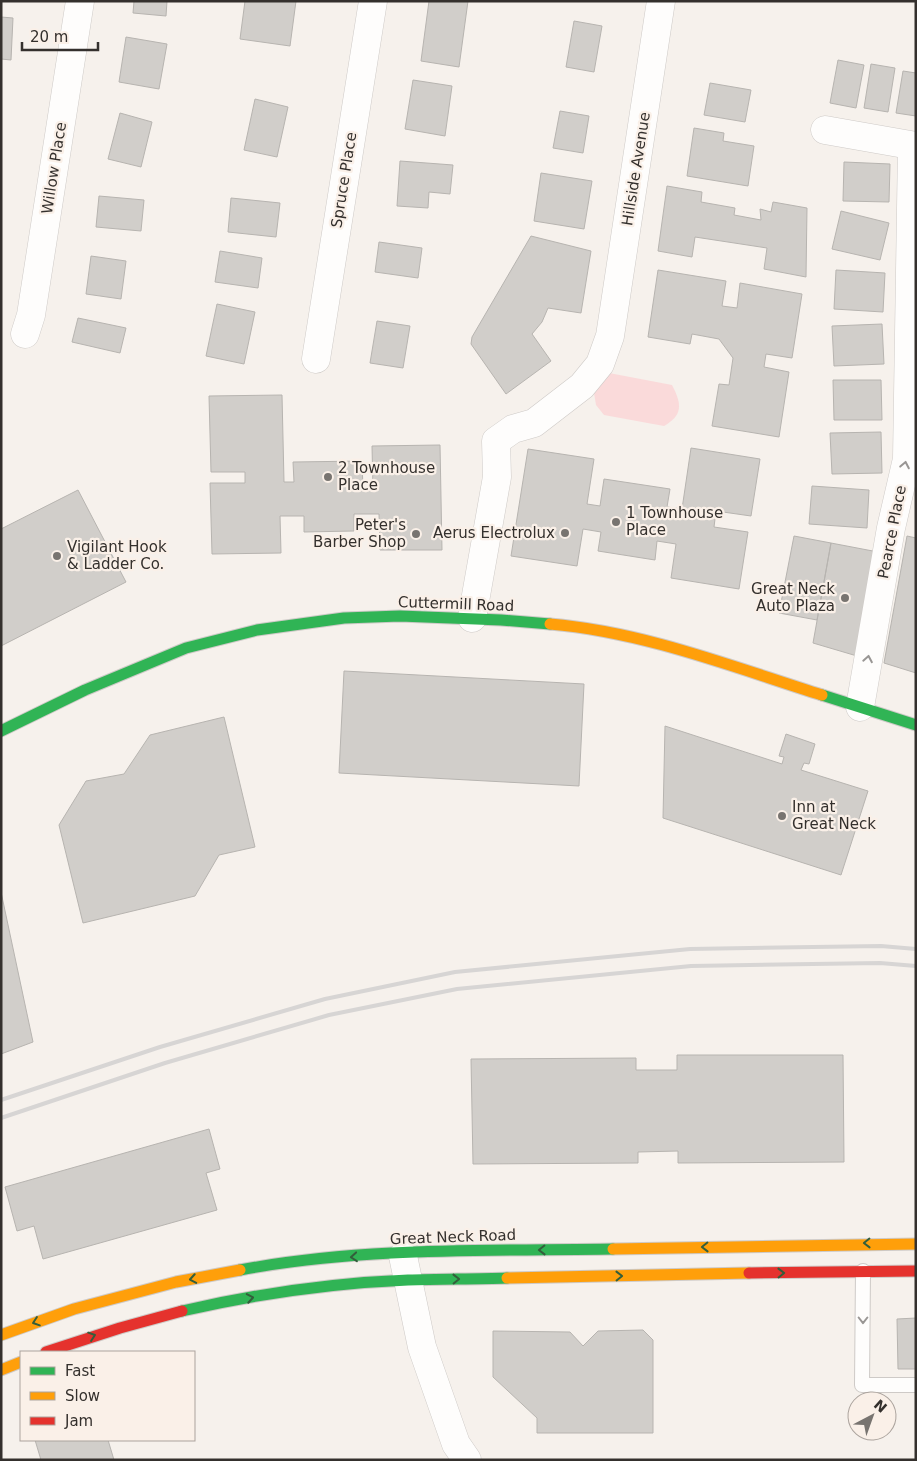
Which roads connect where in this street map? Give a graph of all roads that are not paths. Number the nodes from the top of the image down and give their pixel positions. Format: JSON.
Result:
{"nodes":[{"id":1,"x":80,"y":1,"type":"edge"},
{"id":2,"x":372,"y":1,"type":"edge"},
{"id":3,"x":661,"y":1,"type":"edge"},
{"id":4,"x":825,"y":130,"type":"dead end"},
{"id":5,"x":914,"y":146,"type":"edge"},
{"id":6,"x":25,"y":334,"type":"dead end"},
{"id":7,"x":316,"y":358,"type":"dead end"},
{"id":8,"x":472,"y":618,"type":"junction"},
{"id":9,"x":860,"y":707,"type":"junction"},
{"id":10,"x":916,"y":725,"type":"edge"},
{"id":11,"x":1,"y":731,"type":"edge"},
{"id":12,"x":916,"y":1244,"type":"edge"},
{"id":13,"x":402,"y":1252,"type":"junction"},
{"id":14,"x":863,"y":1271,"type":"junction"},
{"id":15,"x":916,"y":1272,"type":"edge"},
{"id":16,"x":407,"y":1280,"type":"junction"},
{"id":17,"x":1,"y":1335,"type":"edge"},
{"id":18,"x":49,"y":1351,"type":"edge"},
{"id":19,"x":20,"y":1362,"type":"edge"},
{"id":20,"x":1,"y":1370,"type":"edge"},
{"id":21,"x":916,"y":1385,"type":"edge"},
{"id":22,"x":467,"y":1460,"type":"edge"}],
"edges":[{"from":1,"to":6,"type":"street","name":"Willow Place"},
{"from":2,"to":7,"type":"street","name":"Spruce Place"},
{"from":3,"to":8,"type":"street","name":"Hillside Avenue"},
{"from":4,"to":5,"type":"street"},
{"from":9,"to":5,"type":"street","name":"Pearce Place","one_way":true},
{"from":8,"to":9,"type":"main road","name":"Cuttermill Road"},
{"from":8,"to":11,"type":"main road","name":"Cuttermill Road"},
{"from":9,"to":10,"type":"main road","name":"Cuttermill Road"},
{"from":12,"to":13,"type":"main road","name":"Great Neck Road","one_way":true},
{"from":13,"to":16,"type":"street"},
{"from":13,"to":17,"type":"main road","name":"Great Neck Road","one_way":true},
{"from":14,"to":15,"type":"main road"},
{"from":16,"to":14,"type":"main road","one_way":true},
{"from":14,"to":21,"type":"lane","one_way":true},
{"from":18,"to":16,"type":"main road","one_way":true},
{"from":16,"to":22,"type":"street"},
{"from":19,"to":20,"type":"main road"}]}
